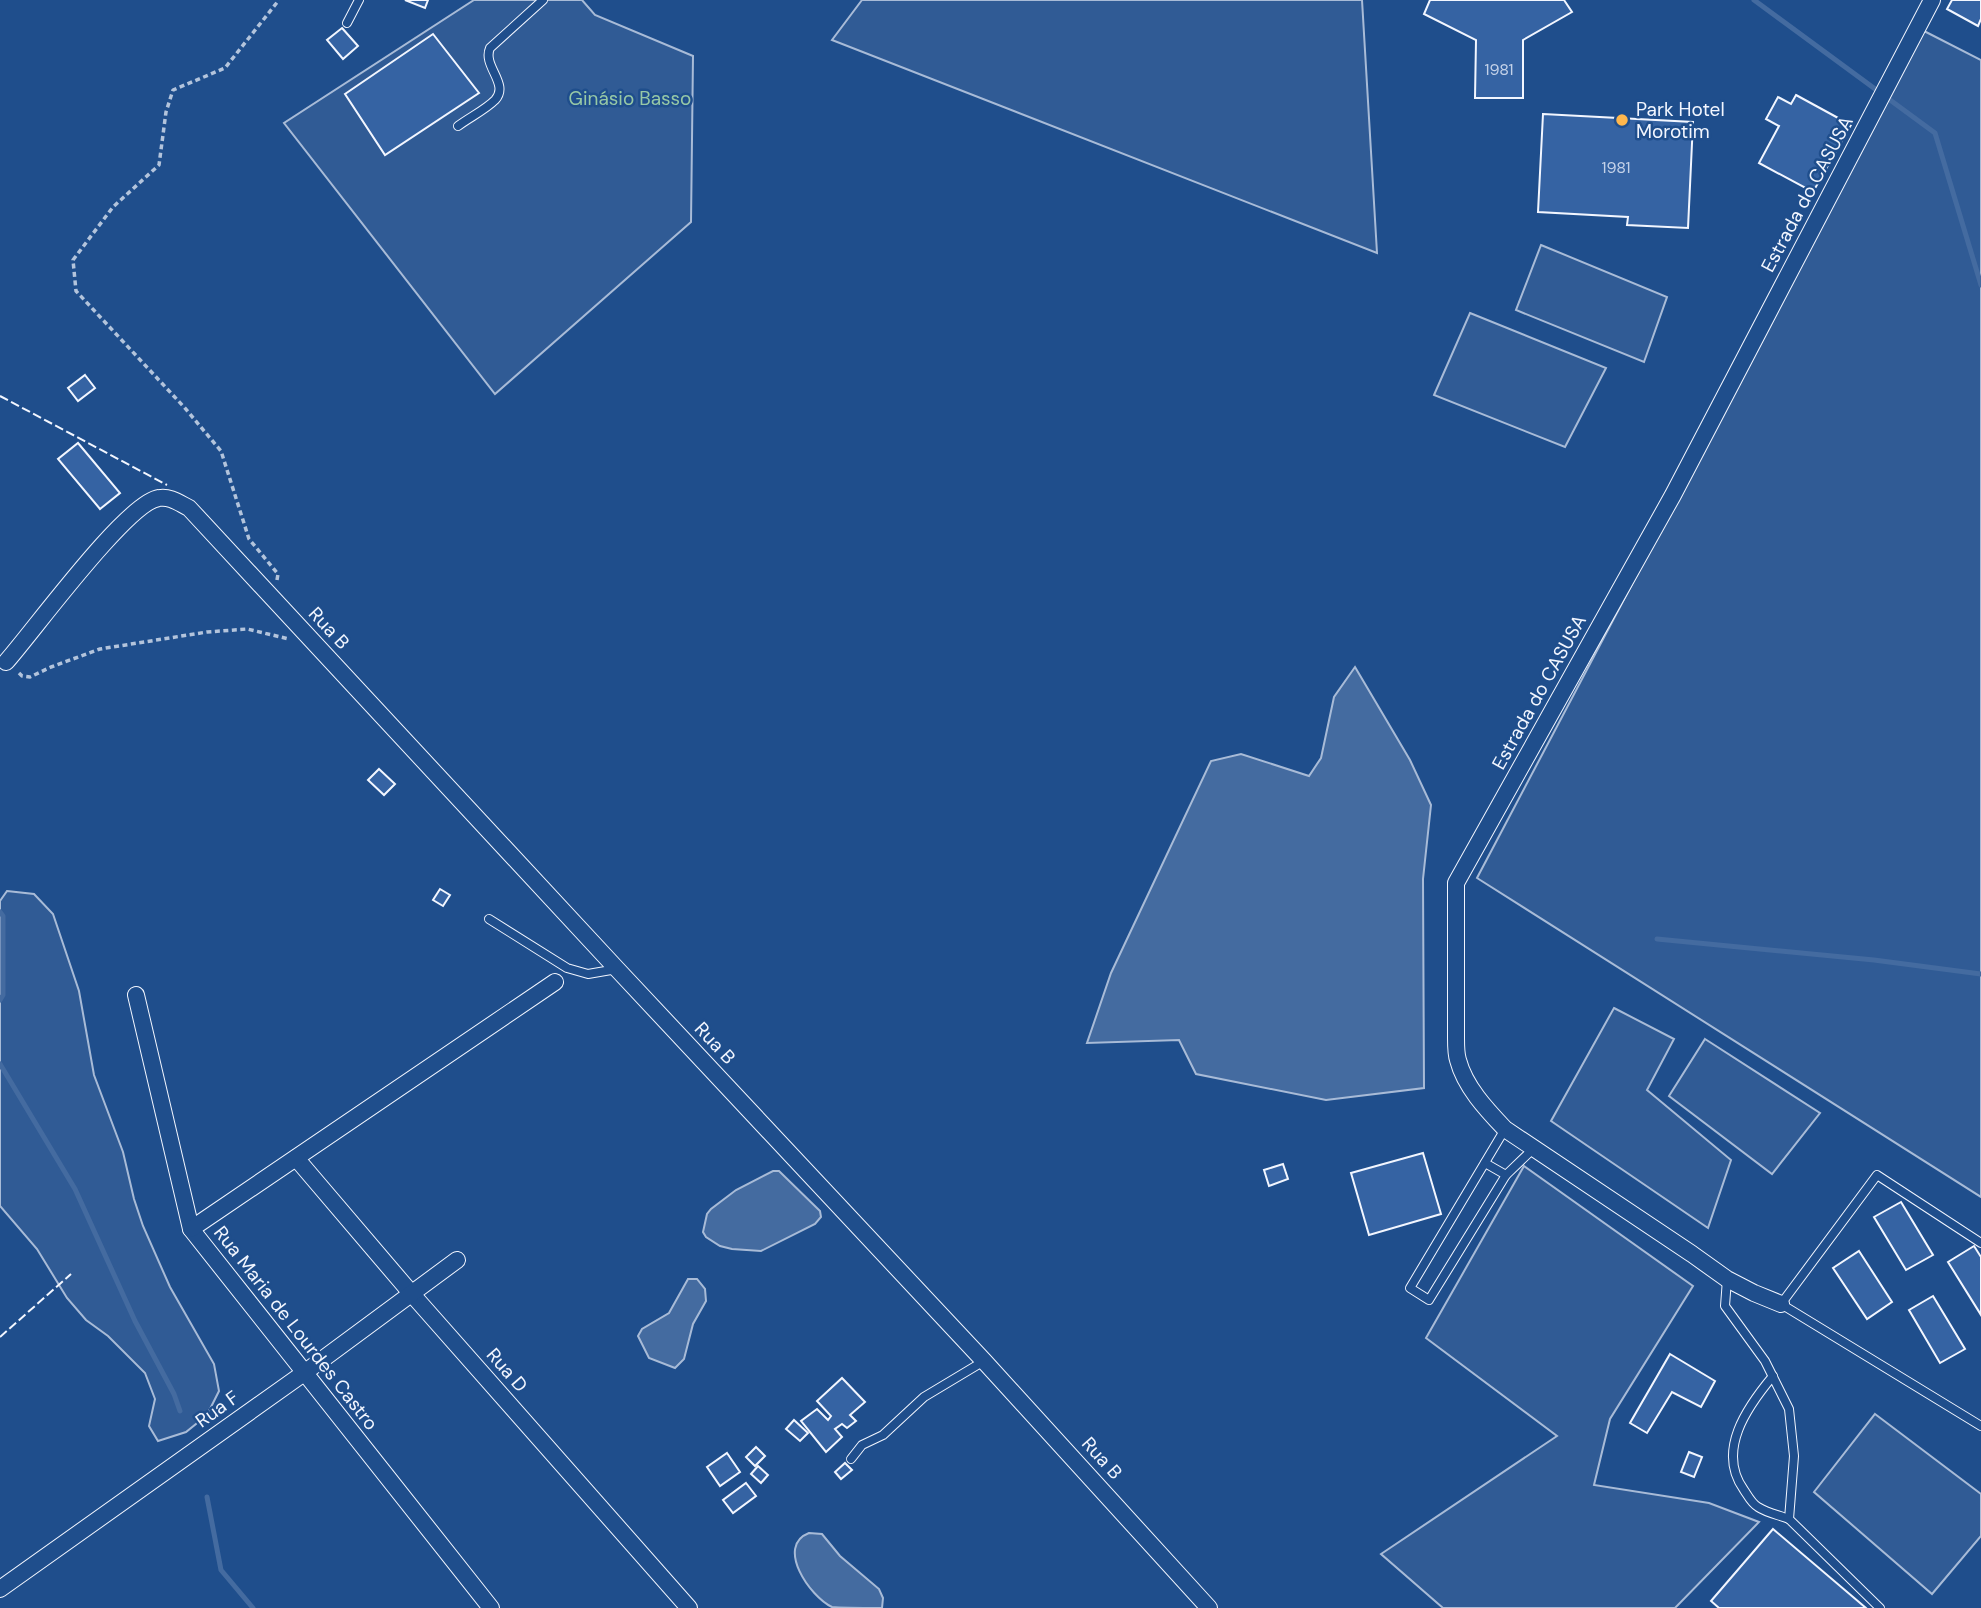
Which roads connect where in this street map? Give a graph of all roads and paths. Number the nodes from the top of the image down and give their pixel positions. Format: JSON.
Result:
{"nodes":[{"id":1,"x":279,"y":0,"type":"edge"},
{"id":2,"x":359,"y":0,"type":"edge"},
{"id":3,"x":544,"y":0,"type":"edge"},
{"id":4,"x":1931,"y":0,"type":"edge"},
{"id":5,"x":347,"y":23,"type":"dead end"},
{"id":6,"x":458,"y":126,"type":"dead end"},
{"id":7,"x":273,"y":599,"type":"junction"},
{"id":8,"x":314,"y":642,"type":"junction"},
{"id":9,"x":6,"y":662,"type":"joint"},
{"id":10,"x":489,"y":919,"type":"dead end"},
{"id":11,"x":617,"y":969,"type":"junction"},
{"id":12,"x":555,"y":982,"type":"dead end"},
{"id":13,"x":136,"y":995,"type":"dead end"},
{"id":14,"x":1505,"y":1129,"type":"junction"},
{"id":15,"x":1534,"y":1149,"type":"junction"},
{"id":16,"x":296,"y":1158,"type":"junction"},
{"id":17,"x":1485,"y":1163,"type":"junction"},
{"id":18,"x":1506,"y":1175,"type":"junction"},
{"id":19,"x":191,"y":1229,"type":"junction"},
{"id":20,"x":1981,"y":1243,"type":"edge"},
{"id":21,"x":457,"y":1261,"type":"dead end"},
{"id":22,"x":1727,"y":1279,"type":"junction"},
{"id":23,"x":411,"y":1293,"type":"junction"},
{"id":24,"x":1781,"y":1304,"type":"junction"},
{"id":25,"x":984,"y":1360,"type":"junction"},
{"id":26,"x":304,"y":1373,"type":"junction"},
{"id":27,"x":1773,"y":1377,"type":"junction"},
{"id":28,"x":1981,"y":1426,"type":"edge"},
{"id":29,"x":851,"y":1459,"type":"dead end"},
{"id":30,"x":1789,"y":1519,"type":"junction"},
{"id":31,"x":0,"y":1589,"type":"edge"},
{"id":32,"x":491,"y":1608,"type":"edge"},
{"id":33,"x":689,"y":1608,"type":"edge"},
{"id":34,"x":1209,"y":1608,"type":"edge"},
{"id":35,"x":1880,"y":1608,"type":"edge"}],
"edges":[{"from":1,"to":7,"type":"path"},
{"from":2,"to":5,"type":"lane"},
{"from":3,"to":6,"type":"lane"},
{"from":4,"to":14,"type":"street","name":"Estrada do CASUSA"},
{"from":7,"to":8,"type":"street","name":"Rua B"},
{"from":7,"to":9,"type":"street","name":"Rua B"},
{"from":8,"to":9,"type":"path"},
{"from":8,"to":11,"type":"street","name":"Rua B"},
{"from":10,"to":11,"type":"lane"},
{"from":11,"to":25,"type":"street","name":"Rua B"},
{"from":12,"to":16,"type":"street"},
{"from":13,"to":19,"type":"street","name":"Rua Maria de Lourdes Castro"},
{"from":14,"to":15,"type":"street","name":"Estrada do CASUSA"},
{"from":14,"to":17,"type":"lane"},
{"from":15,"to":18,"type":"lane"},
{"from":15,"to":22,"type":"street","name":"Estrada do CASUSA"},
{"from":16,"to":19,"type":"street"},
{"from":16,"to":23,"type":"street","name":"Rua D"},
{"from":17,"to":18,"type":"lane"},
{"from":17,"to":18,"type":"lane"},
{"from":19,"to":26,"type":"street","name":"Rua Maria de Lourdes Castro"},
{"from":20,"to":24,"type":"lane"},
{"from":21,"to":23,"type":"street","name":"Rua F"},
{"from":22,"to":24,"type":"street","name":"Estrada do CASUSA"},
{"from":22,"to":27,"type":"lane"},
{"from":23,"to":26,"type":"street","name":"Rua F"},
{"from":23,"to":33,"type":"street","name":"Rua D"},
{"from":24,"to":28,"type":"lane"},
{"from":25,"to":29,"type":"lane"},
{"from":25,"to":34,"type":"street","name":"Rua B"},
{"from":26,"to":31,"type":"street","name":"Rua F"},
{"from":26,"to":32,"type":"street","name":"Rua Maria de Lourdes Castro"},
{"from":27,"to":30,"type":"lane"},
{"from":27,"to":30,"type":"lane"},
{"from":30,"to":35,"type":"lane"}]}
